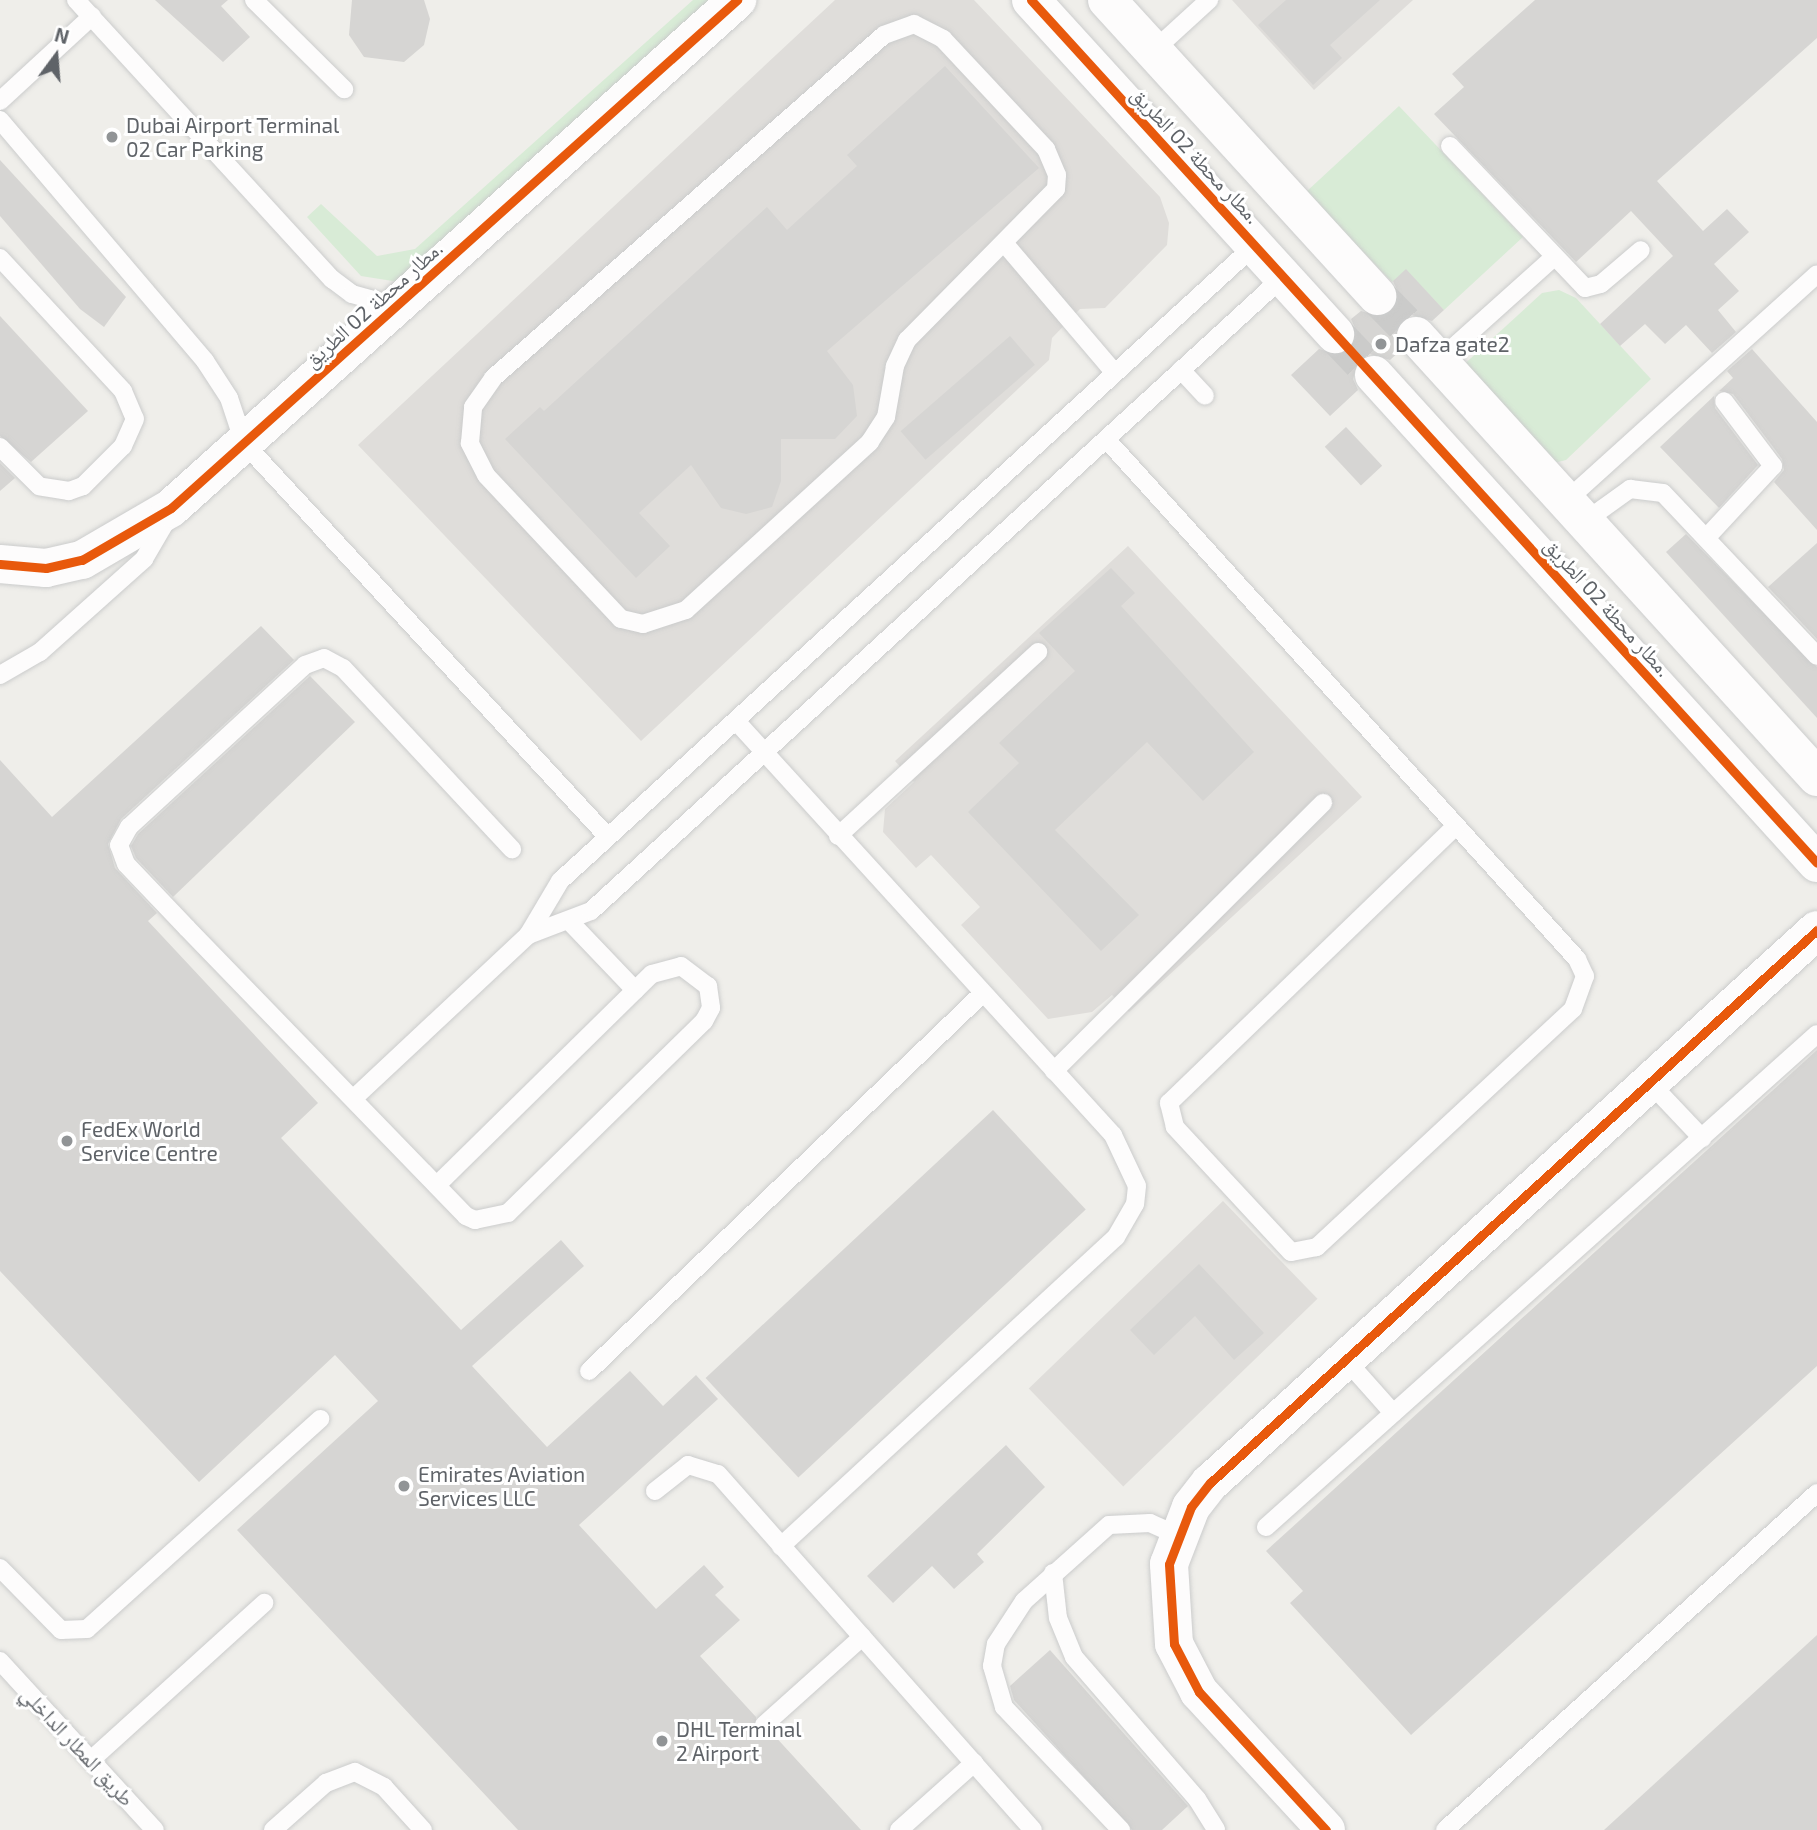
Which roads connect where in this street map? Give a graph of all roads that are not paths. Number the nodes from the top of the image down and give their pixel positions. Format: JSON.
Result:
{"nodes":[{"id":1,"x":76,"y":0,"type":"edge"},
{"id":2,"x":254,"y":0,"type":"edge"},
{"id":3,"x":737,"y":0,"type":"edge"},
{"id":4,"x":1031,"y":0,"type":"edge"},
{"id":5,"x":1107,"y":0,"type":"edge"},
{"id":6,"x":1209,"y":0,"type":"edge"},
{"id":7,"x":92,"y":16,"type":"junction"},
{"id":8,"x":1151,"y":53,"type":"junction"},
{"id":9,"x":344,"y":89,"type":"dead end"},
{"id":10,"x":0,"y":101,"type":"edge"},
{"id":11,"x":0,"y":120,"type":"edge"},
{"id":12,"x":1450,"y":146,"type":"dead end"},
{"id":13,"x":1296,"y":208,"type":"junction"},
{"id":14,"x":1325,"y":239,"type":"junction"},
{"id":15,"x":1005,"y":244,"type":"junction"},
{"id":16,"x":1255,"y":245,"type":"junction"},
{"id":17,"x":1641,"y":250,"type":"dead end"},
{"id":18,"x":1555,"y":257,"type":"junction"},
{"id":19,"x":0,"y":258,"type":"edge"},
{"id":20,"x":1817,"y":274,"type":"edge"},
{"id":21,"x":1284,"y":276,"type":"junction"},
{"id":22,"x":1377,"y":296,"type":"tunnel mouth"},
{"id":23,"x":396,"y":306,"type":"junction"},
{"id":24,"x":1335,"y":334,"type":"tunnel mouth"},
{"id":25,"x":1427,"y":349,"type":"joint"},
{"id":26,"x":1181,"y":370,"type":"junction"},
{"id":27,"x":1114,"y":372,"type":"junction"},
{"id":28,"x":1374,"y":375,"type":"tunnel mouth"},
{"id":29,"x":1205,"y":396,"type":"dead end"},
{"id":30,"x":1724,"y":401,"type":"dead end"},
{"id":31,"x":1106,"y":439,"type":"junction"},
{"id":32,"x":244,"y":443,"type":"junction"},
{"id":33,"x":0,"y":447,"type":"edge"},
{"id":34,"x":171,"y":508,"type":"junction"},
{"id":35,"x":1575,"y":511,"type":"junction"},
{"id":36,"x":1707,"y":537,"type":"junction"},
{"id":37,"x":1524,"y":540,"type":"junction"},
{"id":38,"x":0,"y":564,"type":"edge"},
{"id":39,"x":1038,"y":652,"type":"dead end"},
{"id":40,"x":1817,"y":656,"type":"edge"},
{"id":41,"x":0,"y":676,"type":"edge"},
{"id":42,"x":736,"y":721,"type":"junction"},
{"id":43,"x":764,"y":752,"type":"junction"},
{"id":44,"x":1817,"y":776,"type":"edge"},
{"id":45,"x":1323,"y":803,"type":"dead end"},
{"id":46,"x":1456,"y":826,"type":"junction"},
{"id":47,"x":838,"y":835,"type":"junction"},
{"id":48,"x":608,"y":837,"type":"junction"},
{"id":49,"x":512,"y":849,"type":"dead end"},
{"id":50,"x":1817,"y":863,"type":"edge"},
{"id":51,"x":571,"y":923,"type":"junction"},
{"id":52,"x":1817,"y":930,"type":"edge"},
{"id":53,"x":528,"y":935,"type":"junction"},
{"id":54,"x":635,"y":990,"type":"junction"},
{"id":55,"x":983,"y":993,"type":"junction"},
{"id":56,"x":1817,"y":1034,"type":"edge"},
{"id":57,"x":1054,"y":1071,"type":"junction"},
{"id":58,"x":1650,"y":1083,"type":"junction"},
{"id":59,"x":354,"y":1098,"type":"junction"},
{"id":60,"x":1702,"y":1138,"type":"junction"},
{"id":61,"x":437,"y":1185,"type":"junction"},
{"id":62,"x":1346,"y":1360,"type":"junction"},
{"id":63,"x":589,"y":1371,"type":"dead end"},
{"id":64,"x":1393,"y":1413,"type":"junction"},
{"id":65,"x":320,"y":1419,"type":"dead end"},
{"id":66,"x":655,"y":1491,"type":"dead end"},
{"id":67,"x":1817,"y":1493,"type":"edge"},
{"id":68,"x":1266,"y":1527,"type":"dead end"},
{"id":69,"x":1177,"y":1535,"type":"junction"},
{"id":70,"x":781,"y":1546,"type":"junction"},
{"id":71,"x":0,"y":1568,"type":"edge"},
{"id":72,"x":1053,"y":1573,"type":"junction"},
{"id":73,"x":264,"y":1603,"type":"dead end"},
{"id":74,"x":862,"y":1637,"type":"junction"},
{"id":75,"x":0,"y":1661,"type":"edge"},
{"id":76,"x":764,"y":1725,"type":"dead end"},
{"id":77,"x":91,"y":1760,"type":"junction"},
{"id":78,"x":974,"y":1763,"type":"junction"},
{"id":79,"x":1315,"y":1826,"type":"edge"},
{"id":80,"x":155,"y":1830,"type":"edge"},
{"id":81,"x":273,"y":1830,"type":"edge"},
{"id":82,"x":423,"y":1830,"type":"edge"},
{"id":83,"x":899,"y":1830,"type":"edge"},
{"id":84,"x":1033,"y":1830,"type":"edge"},
{"id":85,"x":1121,"y":1830,"type":"edge"},
{"id":86,"x":1216,"y":1830,"type":"edge"},
{"id":87,"x":1445,"y":1830,"type":"edge"}],
"edges":[{"from":1,"to":7,"type":"lane"},
{"from":2,"to":9,"type":"lane"},
{"from":3,"to":23,"type":"street","name":"مطار محطة 02 الطريق."},
{"from":4,"to":16,"type":"street","name":"مطار محطة 02 الطريق."},
{"from":5,"to":8,"type":"street","name":"مطار محطة 02 الطريق."},
{"from":6,"to":8,"type":"lane"},
{"from":7,"to":10,"type":"lane"},
{"from":7,"to":23,"type":"lane"},
{"from":8,"to":13,"type":"street","name":"مطار محطة 02 الطريق."},
{"from":11,"to":32,"type":"lane"},
{"from":12,"to":18,"type":"lane"},
{"from":13,"to":14,"type":"street","name":"مطار محطة 02 الطريق."},
{"from":13,"to":16,"type":"street"},
{"from":14,"to":21,"type":"street"},
{"from":14,"to":22,"type":"street","name":"مطار محطة 02 الطريق."},
{"from":15,"to":15,"type":"lane"},
{"from":15,"to":27,"type":"lane"},
{"from":16,"to":21,"type":"street","name":"مطار محطة 02 الطريق."},
{"from":16,"to":27,"type":"lane"},
{"from":17,"to":18,"type":"lane"},
{"from":18,"to":25,"type":"lane"},
{"from":19,"to":33,"type":"lane"},
{"from":20,"to":35,"type":"lane"},
{"from":21,"to":24,"type":"street","name":"مطار محطة 02 الطريق."},
{"from":21,"to":26,"type":"lane"},
{"from":23,"to":32,"type":"street","name":"مطار محطة 02 الطريق."},
{"from":25,"to":35,"type":"street","name":"مطار محطة 02 الطريق."},
{"from":26,"to":29,"type":"lane"},
{"from":26,"to":31,"type":"lane"},
{"from":27,"to":42,"type":"lane"},
{"from":28,"to":37,"type":"street","name":"مطار محطة 02 الطريق."},
{"from":30,"to":36,"type":"lane"},
{"from":31,"to":43,"type":"lane"},
{"from":31,"to":46,"type":"lane"},
{"from":32,"to":34,"type":"street","name":"مطار محطة 02 الطريق."},
{"from":32,"to":48,"type":"lane"},
{"from":34,"to":38,"type":"street","name":"مطار محطة 02 الطريق."},
{"from":34,"to":41,"type":"lane"},
{"from":35,"to":36,"type":"lane"},
{"from":35,"to":37,"type":"street"},
{"from":35,"to":44,"type":"street","name":"مطار محطة 02 الطريق."},
{"from":36,"to":40,"type":"lane"},
{"from":37,"to":50,"type":"street","name":"مطار محطة 02 الطريق."},
{"from":39,"to":47,"type":"lane"},
{"from":42,"to":43,"type":"lane"},
{"from":42,"to":48,"type":"lane"},
{"from":43,"to":47,"type":"lane"},
{"from":43,"to":51,"type":"lane"},
{"from":45,"to":57,"type":"lane"},
{"from":46,"to":46,"type":"lane"},
{"from":47,"to":55,"type":"lane"},
{"from":48,"to":53,"type":"lane"},
{"from":49,"to":59,"type":"lane"},
{"from":51,"to":53,"type":"lane"},
{"from":51,"to":54,"type":"lane"},
{"from":52,"to":58,"type":"street"},
{"from":53,"to":59,"type":"lane"},
{"from":54,"to":61,"type":"lane"},
{"from":54,"to":61,"type":"lane"},
{"from":55,"to":57,"type":"lane"},
{"from":55,"to":63,"type":"lane"},
{"from":56,"to":60,"type":"lane"},
{"from":57,"to":70,"type":"lane"},
{"from":58,"to":60,"type":"lane"},
{"from":58,"to":62,"type":"street"},
{"from":59,"to":61,"type":"lane"},
{"from":60,"to":64,"type":"lane"},
{"from":62,"to":64,"type":"lane"},
{"from":62,"to":69,"type":"street"},
{"from":64,"to":68,"type":"lane"},
{"from":65,"to":71,"type":"lane"},
{"from":66,"to":70,"type":"lane"},
{"from":67,"to":87,"type":"lane"},
{"from":69,"to":72,"type":"lane"},
{"from":69,"to":79,"type":"street"},
{"from":70,"to":74,"type":"lane"},
{"from":72,"to":85,"type":"lane"},
{"from":72,"to":86,"type":"lane"},
{"from":73,"to":77,"type":"lane"},
{"from":74,"to":76,"type":"lane"},
{"from":74,"to":78,"type":"lane"},
{"from":75,"to":77,"type":"lane","name":"طريق المطار الداخلي"},
{"from":77,"to":80,"type":"lane","name":"طريق المطار الداخلي"},
{"from":78,"to":83,"type":"lane"},
{"from":78,"to":84,"type":"lane"},
{"from":81,"to":82,"type":"lane"}]}
